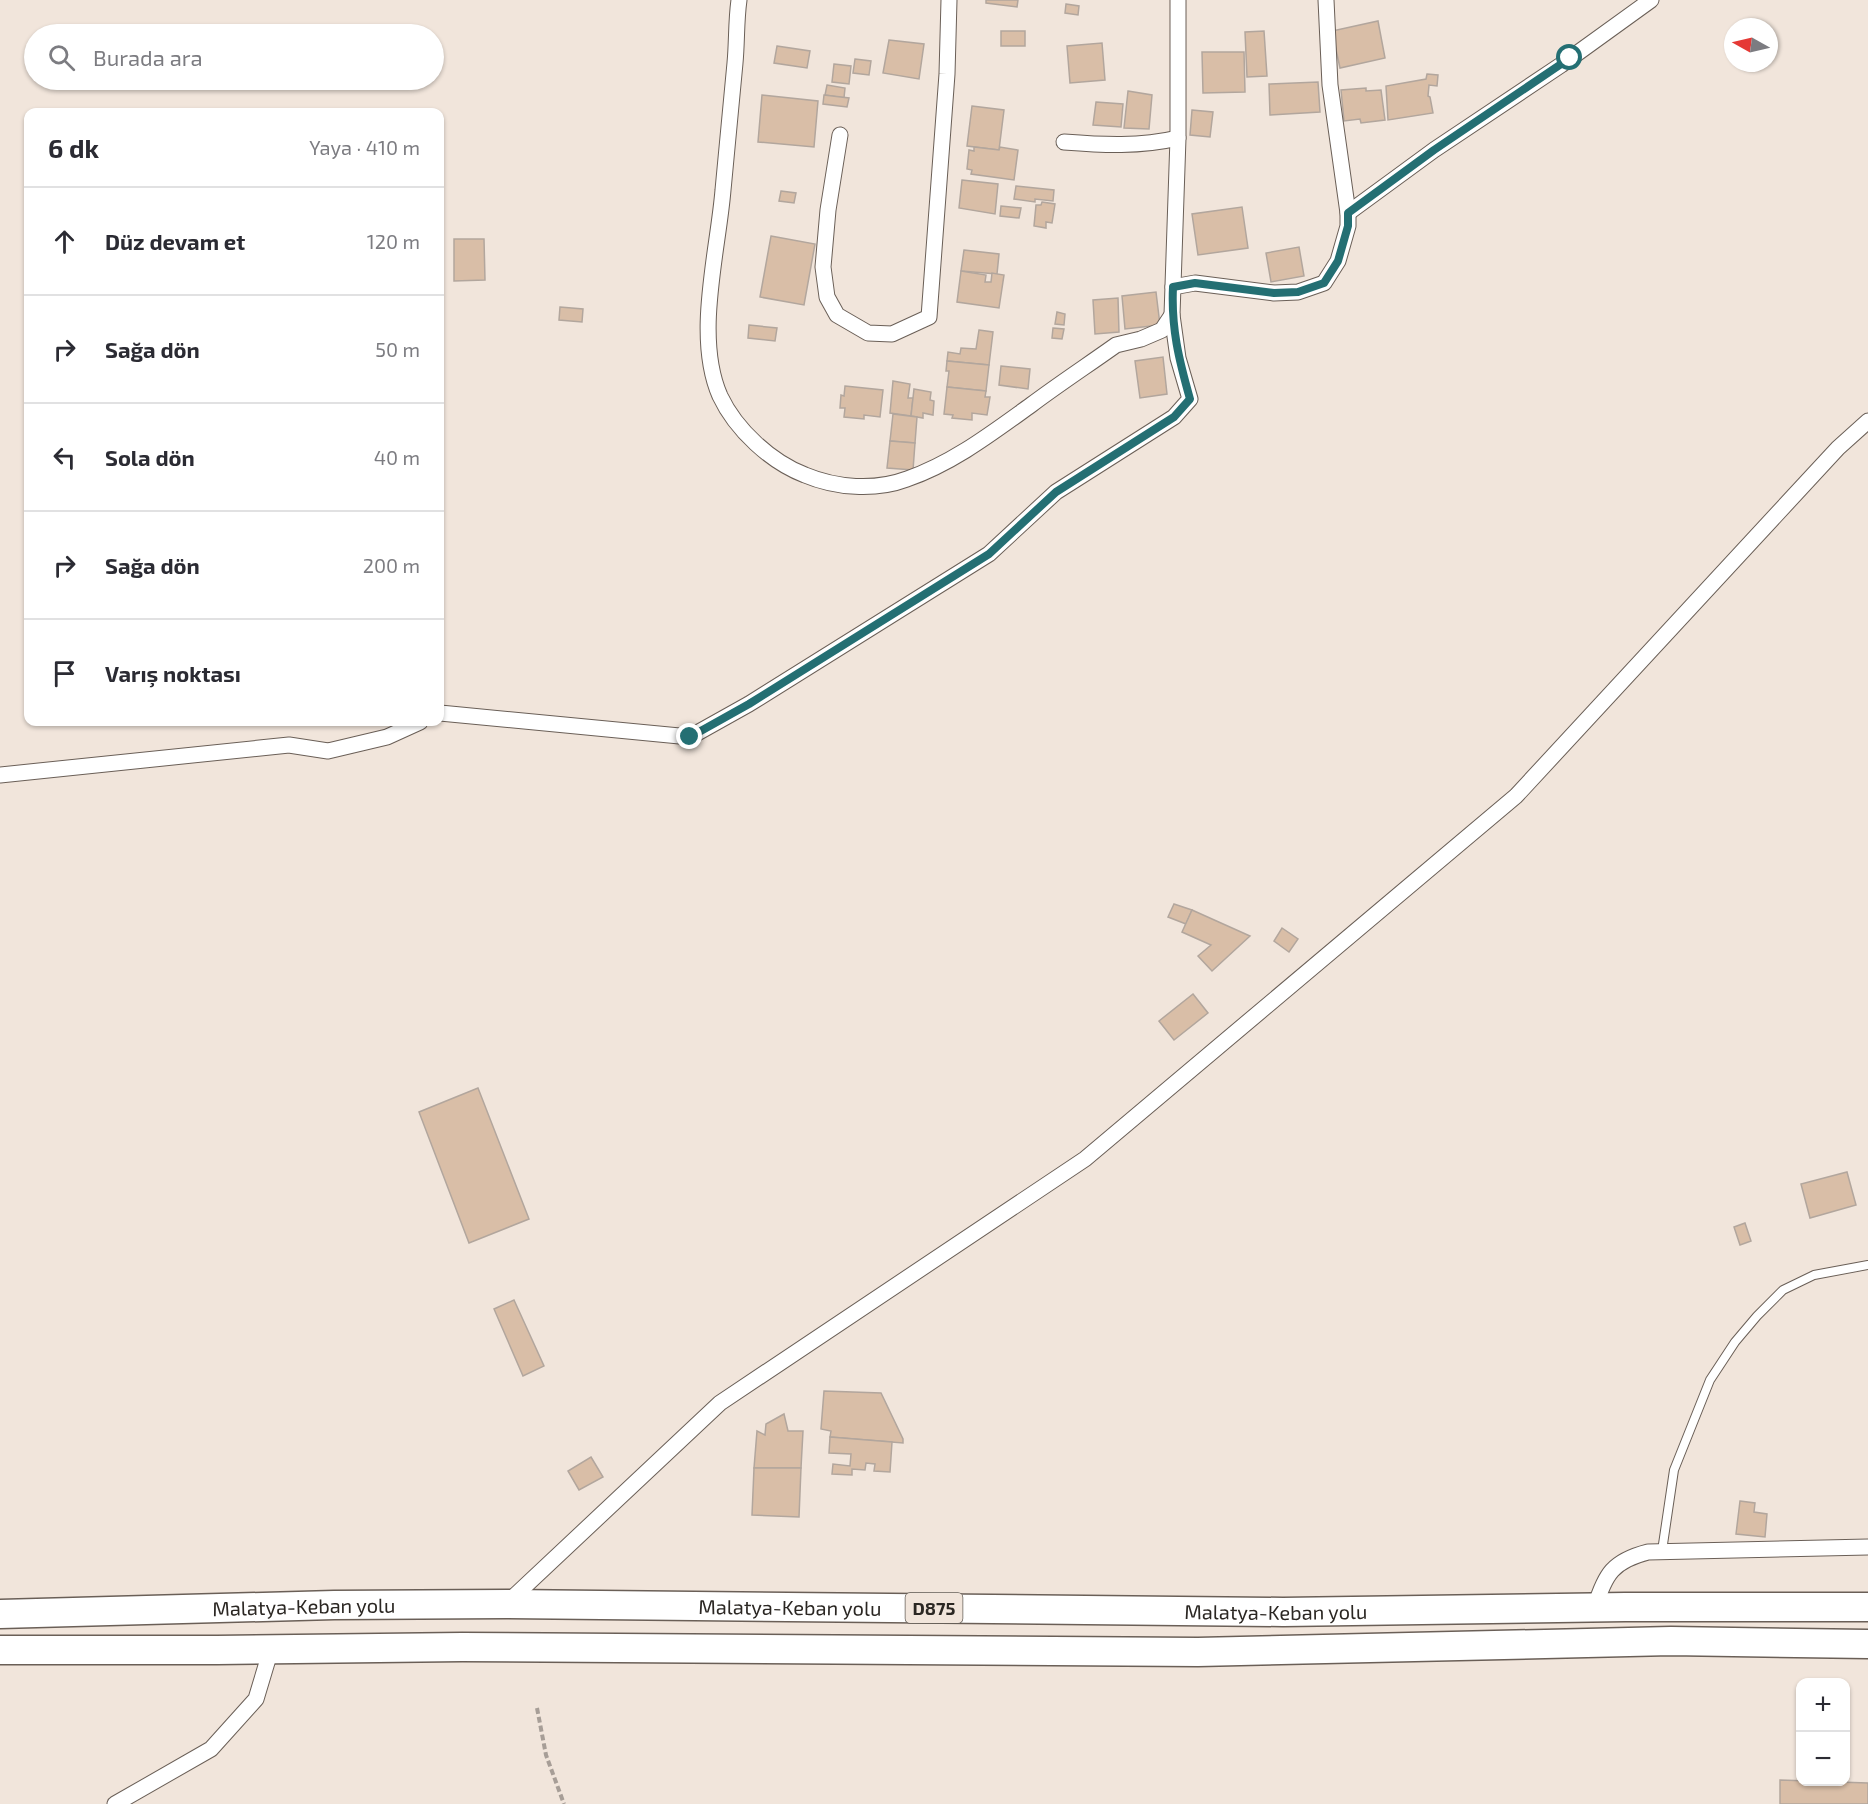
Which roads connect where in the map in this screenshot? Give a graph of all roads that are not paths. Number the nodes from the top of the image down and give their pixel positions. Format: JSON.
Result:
{"nodes":[{"id":1,"x":739,"y":0,"type":"edge"},
{"id":2,"x":949,"y":0,"type":"edge"},
{"id":3,"x":1178,"y":0,"type":"edge"},
{"id":4,"x":1326,"y":0,"type":"edge"},
{"id":5,"x":1651,"y":0,"type":"edge"},
{"id":6,"x":840,"y":135,"type":"dead end"},
{"id":7,"x":1178,"y":138,"type":"junction"},
{"id":8,"x":1064,"y":142,"type":"dead end"},
{"id":9,"x":1348,"y":213,"type":"junction"},
{"id":10,"x":1173,"y":287,"type":"junction"},
{"id":11,"x":1172,"y":315,"type":"junction"},
{"id":12,"x":1868,"y":422,"type":"edge"},
{"id":13,"x":444,"y":713,"type":"edge"},
{"id":14,"x":411,"y":726,"type":"edge"},
{"id":15,"x":0,"y":775,"type":"edge"},
{"id":16,"x":1868,"y":1265,"type":"edge"},
{"id":17,"x":1868,"y":1547,"type":"edge"},
{"id":18,"x":1662,"y":1551,"type":"junction"},
{"id":19,"x":506,"y":1604,"type":"junction"},
{"id":20,"x":1595,"y":1607,"type":"junction"},
{"id":21,"x":1868,"y":1607,"type":"edge"},
{"id":22,"x":0,"y":1614,"type":"edge"},
{"id":23,"x":1868,"y":1644,"type":"edge"},
{"id":24,"x":271,"y":1649,"type":"junction"},
{"id":25,"x":0,"y":1650,"type":"edge"},
{"id":26,"x":115,"y":1804,"type":"edge"}],
"edges":[{"from":1,"to":11,"type":"street"},
{"from":2,"to":6,"type":"street"},
{"from":3,"to":7,"type":"street"},
{"from":4,"to":9,"type":"street"},
{"from":5,"to":9,"type":"street"},
{"from":7,"to":8,"type":"street"},
{"from":7,"to":10,"type":"street"},
{"from":9,"to":10,"type":"street"},
{"from":10,"to":11,"type":"street"},
{"from":11,"to":13,"type":"street"},
{"from":12,"to":19,"type":"street"},
{"from":14,"to":15,"type":"street"},
{"from":16,"to":18,"type":"lane"},
{"from":17,"to":18,"type":"street"},
{"from":18,"to":20,"type":"street"},
{"from":19,"to":20,"type":"highway","name":"Malatya-Keban yolu","number":"D875"},
{"from":19,"to":22,"type":"highway","name":"Malatya-Keban yolu","number":"D875"},
{"from":20,"to":21,"type":"highway","name":"Malatya-Keban yolu","number":"D875"},
{"from":23,"to":24,"type":"highway","name":"Malatya-Keban yolu","number":"D875"},
{"from":24,"to":25,"type":"highway","name":"Malatya-Keban yolu","number":"D875"},
{"from":24,"to":26,"type":"street"}]}
